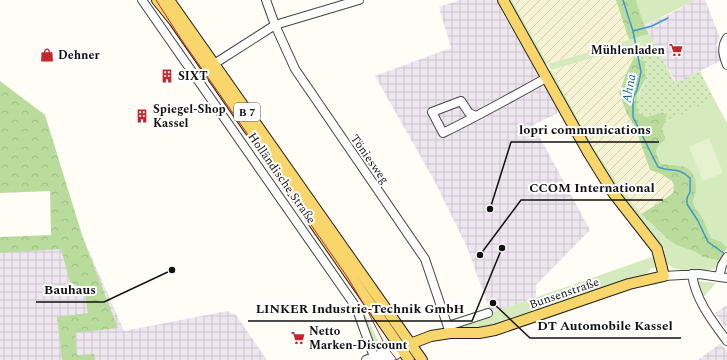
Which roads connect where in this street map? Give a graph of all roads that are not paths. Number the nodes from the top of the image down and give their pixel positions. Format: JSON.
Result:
{"nodes":[{"id":1,"x":142,"y":0,"type":"edge"},
{"id":2,"x":157,"y":0,"type":"edge"},
{"id":3,"x":169,"y":0,"type":"edge"},
{"id":4,"x":266,"y":0,"type":"edge"},
{"id":5,"x":359,"y":0,"type":"edge"},
{"id":6,"x":503,"y":0,"type":"edge"},
{"id":7,"x":275,"y":25,"type":"junction"},
{"id":8,"x":725,"y":41,"type":"edge"},
{"id":9,"x":214,"y":64,"type":"junction"},
{"id":10,"x":727,"y":64,"type":"edge"},
{"id":11,"x":546,"y":78,"type":"junction"},
{"id":12,"x":476,"y":116,"type":"junction"},
{"id":13,"x":725,"y":260,"type":"edge"},
{"id":14,"x":692,"y":274,"type":"junction"},
{"id":15,"x":664,"y":276,"type":"junction"},
{"id":16,"x":723,"y":278,"type":"edge"},
{"id":17,"x":488,"y":313,"type":"dead end"},
{"id":18,"x":449,"y":330,"type":"junction"},
{"id":19,"x":727,"y":341,"type":"edge"},
{"id":20,"x":410,"y":344,"type":"junction"},
{"id":21,"x":401,"y":350,"type":"junction"},
{"id":22,"x":374,"y":359,"type":"edge"},
{"id":23,"x":409,"y":360,"type":"edge"},
{"id":24,"x":422,"y":360,"type":"edge"}],
"edges":[{"from":1,"to":22,"type":"street","name":"Holländische Straße"},
{"from":2,"to":21,"type":"main road","name":"Holländische Straße","number":"B 7"},
{"from":3,"to":9,"type":"main road","name":"Holländische Straße","number":"B 7"},
{"from":4,"to":7,"type":"street","name":"Töniesweg"},
{"from":5,"to":7,"type":"street"},
{"from":6,"to":11,"type":"main road"},
{"from":7,"to":9,"type":"street"},
{"from":7,"to":18,"type":"street","name":"Töniesweg"},
{"from":8,"to":10,"type":"street"},
{"from":9,"to":20,"type":"main road","name":"Holländische Straße","number":"B 7"},
{"from":11,"to":12,"type":"street"},
{"from":11,"to":15,"type":"main road"},
{"from":12,"to":12,"type":"street"},
{"from":13,"to":16,"type":"street"},
{"from":14,"to":15,"type":"street","name":"Bunsenstraße"},
{"from":14,"to":16,"type":"street","name":"Bunsenstraße"},
{"from":14,"to":19,"type":"street"},
{"from":15,"to":18,"type":"main road","name":"Bunsenstraße"},
{"from":17,"to":18,"type":"street","name":"Bunsenstraße"},
{"from":18,"to":20,"type":"main road","name":"Bunsenstraße"},
{"from":20,"to":21,"type":"street"},
{"from":20,"to":24,"type":"main road","name":"Holländische Straße","number":"B 7"},
{"from":21,"to":22,"type":"street"},
{"from":21,"to":23,"type":"main road","name":"Holländische Straße","number":"B 7"}]}
